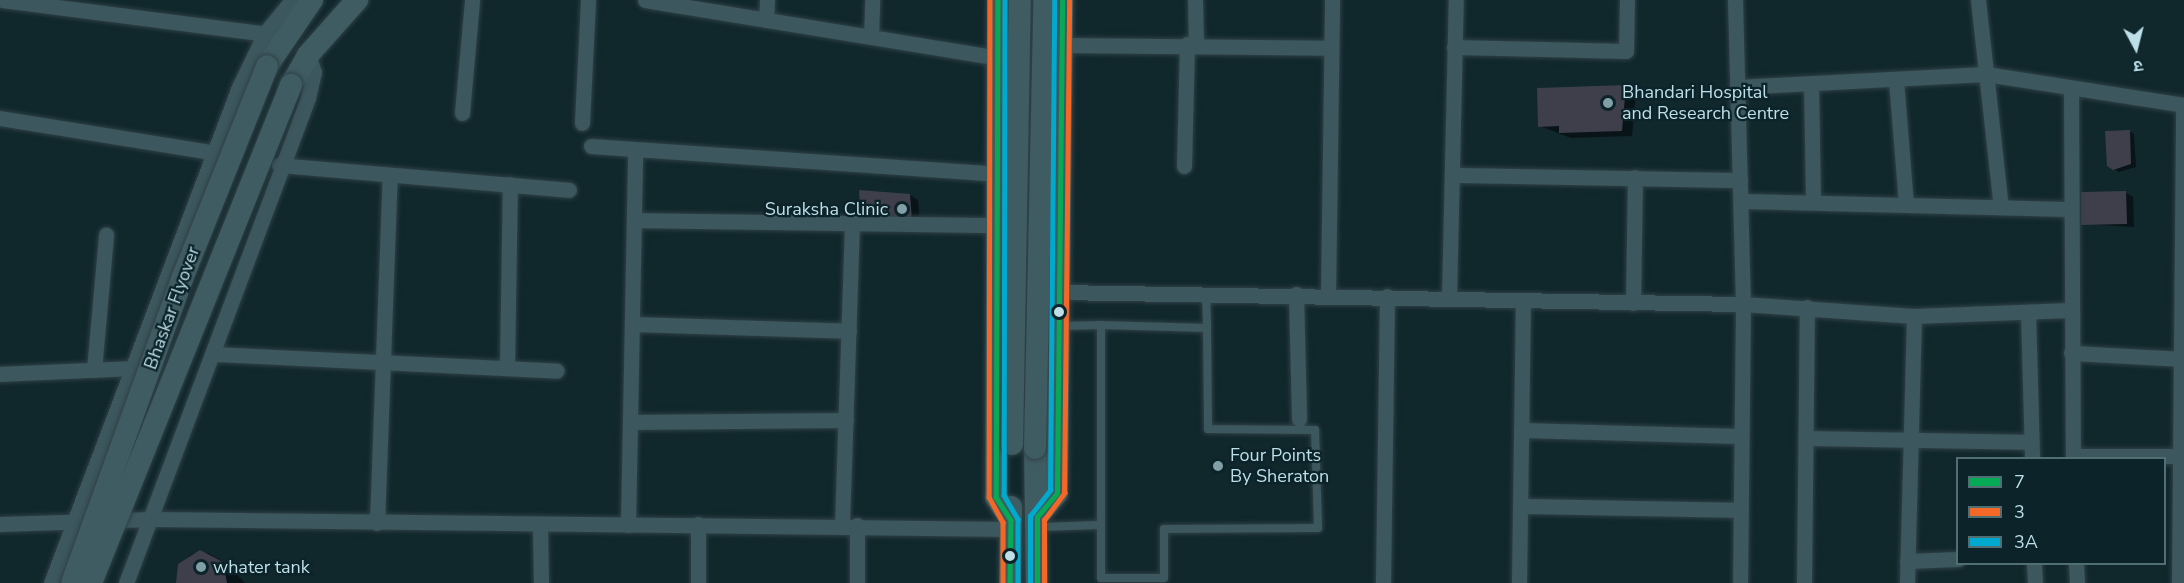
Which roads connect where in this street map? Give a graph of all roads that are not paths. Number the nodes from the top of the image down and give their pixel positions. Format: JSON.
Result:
{"nodes":[{"id":1,"x":2,"y":0,"type":"edge"},
{"id":2,"x":292,"y":0,"type":"edge"},
{"id":3,"x":312,"y":0,"type":"edge"},
{"id":4,"x":357,"y":0,"type":"edge"},
{"id":5,"x":472,"y":0,"type":"edge"},
{"id":6,"x":588,"y":0,"type":"edge"},
{"id":7,"x":645,"y":0,"type":"edge"},
{"id":8,"x":767,"y":0,"type":"edge"},
{"id":9,"x":872,"y":0,"type":"edge"},
{"id":10,"x":998,"y":0,"type":"edge"},
{"id":11,"x":1020,"y":0,"type":"edge"},
{"id":12,"x":1044,"y":0,"type":"edge"},
{"id":13,"x":1062,"y":0,"type":"edge"},
{"id":14,"x":1195,"y":0,"type":"edge"},
{"id":15,"x":1332,"y":0,"type":"edge"},
{"id":16,"x":1456,"y":0,"type":"edge"},
{"id":17,"x":1627,"y":0,"type":"edge"},
{"id":18,"x":1735,"y":0,"type":"edge"},
{"id":19,"x":1978,"y":0,"type":"edge"},
{"id":20,"x":661,"y":1,"type":"edge"},
{"id":21,"x":32,"y":2,"type":"edge"},
{"id":22,"x":766,"y":20,"type":"junction"},
{"id":23,"x":275,"y":36,"type":"junction"},
{"id":24,"x":871,"y":37,"type":"junction"},
{"id":25,"x":1191,"y":44,"type":"junction"},
{"id":26,"x":1062,"y":45,"type":"junction"},
{"id":27,"x":1454,"y":47,"type":"junction"},
{"id":28,"x":1330,"y":48,"type":"junction"},
{"id":29,"x":308,"y":55,"type":"junction"},
{"id":30,"x":998,"y":58,"type":"junction"},
{"id":31,"x":1986,"y":75,"type":"junction"},
{"id":32,"x":1896,"y":80,"type":"junction"},
{"id":33,"x":1811,"y":83,"type":"junction"},
{"id":34,"x":1737,"y":87,"type":"junction"},
{"id":35,"x":2071,"y":88,"type":"junction"},
{"id":36,"x":2184,"y":105,"type":"edge"},
{"id":37,"x":462,"y":113,"type":"dead end"},
{"id":38,"x":0,"y":118,"type":"edge"},
{"id":39,"x":582,"y":123,"type":"dead end"},
{"id":40,"x":998,"y":128,"type":"junction"},
{"id":41,"x":1061,"y":128,"type":"junction"},
{"id":42,"x":591,"y":146,"type":"dead end"},
{"id":43,"x":636,"y":150,"type":"junction"},
{"id":44,"x":216,"y":153,"type":"junction"},
{"id":45,"x":279,"y":165,"type":"junction"},
{"id":46,"x":1184,"y":166,"type":"dead end"},
{"id":47,"x":997,"y":174,"type":"junction"},
{"id":48,"x":1453,"y":175,"type":"junction"},
{"id":49,"x":390,"y":176,"type":"junction"},
{"id":50,"x":1635,"y":177,"type":"junction"},
{"id":51,"x":1740,"y":180,"type":"junction"},
{"id":52,"x":510,"y":184,"type":"junction"},
{"id":53,"x":569,"y":190,"type":"dead end"},
{"id":54,"x":1742,"y":201,"type":"junction"},
{"id":55,"x":1814,"y":201,"type":"junction"},
{"id":56,"x":1906,"y":204,"type":"junction"},
{"id":57,"x":2001,"y":207,"type":"junction"},
{"id":58,"x":2070,"y":209,"type":"junction"},
{"id":59,"x":634,"y":220,"type":"junction"},
{"id":60,"x":994,"y":225,"type":"junction"},
{"id":61,"x":852,"y":226,"type":"junction"},
{"id":62,"x":106,"y":236,"type":"dead end"},
{"id":63,"x":1059,"y":292,"type":"junction"},
{"id":64,"x":1206,"y":293,"type":"junction"},
{"id":65,"x":1296,"y":294,"type":"junction"},
{"id":66,"x":1328,"y":295,"type":"junction"},
{"id":67,"x":1387,"y":296,"type":"junction"},
{"id":68,"x":1449,"y":298,"type":"junction"},
{"id":69,"x":1523,"y":300,"type":"junction"},
{"id":70,"x":1633,"y":303,"type":"junction"},
{"id":71,"x":1743,"y":304,"type":"junction"},
{"id":72,"x":1807,"y":307,"type":"junction"},
{"id":73,"x":2070,"y":310,"type":"junction"},
{"id":74,"x":2028,"y":312,"type":"junction"},
{"id":75,"x":1914,"y":316,"type":"junction"},
{"id":76,"x":632,"y":324,"type":"junction"},
{"id":77,"x":1101,"y":325,"type":"junction"},
{"id":78,"x":1059,"y":326,"type":"junction"},
{"id":79,"x":1207,"y":328,"type":"junction"},
{"id":80,"x":849,"y":331,"type":"junction"},
{"id":81,"x":2071,"y":353,"type":"junction"},
{"id":82,"x":215,"y":354,"type":"junction"},
{"id":83,"x":379,"y":359,"type":"junction"},
{"id":84,"x":2181,"y":359,"type":"junction"},
{"id":85,"x":507,"y":367,"type":"junction"},
{"id":86,"x":132,"y":369,"type":"junction"},
{"id":87,"x":94,"y":370,"type":"junction"},
{"id":88,"x":557,"y":371,"type":"dead end"},
{"id":89,"x":0,"y":374,"type":"edge"},
{"id":90,"x":2182,"y":405,"type":"edge"},
{"id":91,"x":846,"y":420,"type":"junction"},
{"id":92,"x":630,"y":422,"type":"junction"},
{"id":93,"x":1299,"y":424,"type":"junction"},
{"id":94,"x":1521,"y":430,"type":"junction"},
{"id":95,"x":1740,"y":436,"type":"junction"},
{"id":96,"x":1806,"y":438,"type":"junction"},
{"id":97,"x":1911,"y":439,"type":"junction"},
{"id":98,"x":2031,"y":442,"type":"junction"},
{"id":99,"x":2180,"y":456,"type":"junction"},
{"id":100,"x":2032,"y":457,"type":"edge"},
{"id":101,"x":2073,"y":457,"type":"edge"},
{"id":102,"x":1520,"y":506,"type":"junction"},
{"id":103,"x":1739,"y":510,"type":"junction"},
{"id":104,"x":153,"y":519,"type":"junction"},
{"id":105,"x":74,"y":521,"type":"junction"},
{"id":106,"x":1037,"y":522,"type":"junction"},
{"id":107,"x":377,"y":523,"type":"junction"},
{"id":108,"x":0,"y":524,"type":"edge"},
{"id":109,"x":698,"y":524,"type":"junction"},
{"id":110,"x":628,"y":525,"type":"junction"},
{"id":111,"x":850,"y":525,"type":"junction"},
{"id":112,"x":1011,"y":525,"type":"junction"},
{"id":113,"x":1100,"y":525,"type":"junction"},
{"id":114,"x":540,"y":526,"type":"junction"},
{"id":115,"x":1956,"y":559,"type":"edge"},
{"id":116,"x":1907,"y":561,"type":"junction"},
{"id":117,"x":2034,"y":565,"type":"edge"},
{"id":118,"x":2076,"y":565,"type":"edge"},
{"id":119,"x":51,"y":583,"type":"edge"},
{"id":120,"x":72,"y":583,"type":"edge"},
{"id":121,"x":92,"y":583,"type":"edge"},
{"id":122,"x":126,"y":583,"type":"edge"},
{"id":123,"x":541,"y":583,"type":"edge"},
{"id":124,"x":698,"y":583,"type":"edge"},
{"id":125,"x":857,"y":583,"type":"edge"},
{"id":126,"x":1010,"y":583,"type":"edge"},
{"id":127,"x":1037,"y":583,"type":"edge"},
{"id":128,"x":1383,"y":583,"type":"edge"},
{"id":129,"x":1519,"y":583,"type":"edge"},
{"id":130,"x":1740,"y":583,"type":"edge"},
{"id":131,"x":1804,"y":583,"type":"edge"},
{"id":132,"x":1907,"y":583,"type":"edge"},
{"id":133,"x":2034,"y":583,"type":"edge"},
{"id":134,"x":2077,"y":583,"type":"edge"},
{"id":135,"x":2179,"y":583,"type":"edge"}],
"edges":[{"from":1,"to":21,"type":"street"},
{"from":2,"to":23,"type":"street"},
{"from":3,"to":23,"type":"main road","name":"Bhaskar Flyover"},
{"from":4,"to":29,"type":"main road","name":"Bhaskar Flyover"},
{"from":5,"to":37,"type":"street"},
{"from":6,"to":39,"type":"street"},
{"from":7,"to":20,"type":"street"},
{"from":8,"to":22,"type":"street"},
{"from":9,"to":24,"type":"street"},
{"from":10,"to":30,"type":"main road"},
{"from":11,"to":112,"type":"main road","bridge":true},
{"from":12,"to":106,"type":"main road","bridge":true},
{"from":13,"to":26,"type":"main road"},
{"from":14,"to":25,"type":"street"},
{"from":15,"to":28,"type":"street"},
{"from":16,"to":27,"type":"street"},
{"from":17,"to":27,"type":"street"},
{"from":18,"to":34,"type":"street"},
{"from":19,"to":31,"type":"street"},
{"from":20,"to":22,"type":"street"},
{"from":21,"to":23,"type":"street"},
{"from":22,"to":24,"type":"street"},
{"from":23,"to":44,"type":"street"},
{"from":23,"to":120,"type":"main road","name":"Bhaskar Flyover","bridge":true},
{"from":24,"to":30,"type":"street"},
{"from":25,"to":26,"type":"street"},
{"from":25,"to":28,"type":"street"},
{"from":25,"to":46,"type":"street"},
{"from":26,"to":41,"type":"main road"},
{"from":27,"to":48,"type":"street"},
{"from":28,"to":66,"type":"street"},
{"from":29,"to":45,"type":"street"},
{"from":29,"to":121,"type":"main road","name":"Bhaskar Flyover","bridge":true},
{"from":30,"to":40,"type":"main road"},
{"from":31,"to":32,"type":"street"},
{"from":31,"to":35,"type":"street"},
{"from":31,"to":57,"type":"street"},
{"from":32,"to":33,"type":"street"},
{"from":32,"to":56,"type":"street"},
{"from":33,"to":34,"type":"street"},
{"from":33,"to":55,"type":"street"},
{"from":34,"to":51,"type":"street"},
{"from":35,"to":36,"type":"street"},
{"from":35,"to":58,"type":"street"},
{"from":36,"to":84,"type":"street"},
{"from":38,"to":44,"type":"street"},
{"from":40,"to":41,"type":"main road"},
{"from":40,"to":47,"type":"main road"},
{"from":41,"to":63,"type":"main road"},
{"from":42,"to":43,"type":"street"},
{"from":43,"to":47,"type":"street"},
{"from":43,"to":59,"type":"street"},
{"from":44,"to":86,"type":"street"},
{"from":45,"to":49,"type":"street"},
{"from":45,"to":82,"type":"street"},
{"from":47,"to":60,"type":"main road"},
{"from":48,"to":50,"type":"street"},
{"from":48,"to":68,"type":"street"},
{"from":49,"to":52,"type":"street"},
{"from":49,"to":83,"type":"street"},
{"from":50,"to":51,"type":"street"},
{"from":50,"to":70,"type":"street"},
{"from":51,"to":54,"type":"street"},
{"from":52,"to":53,"type":"street"},
{"from":52,"to":85,"type":"street"},
{"from":54,"to":55,"type":"street"},
{"from":54,"to":71,"type":"street"},
{"from":55,"to":56,"type":"street"},
{"from":56,"to":57,"type":"street"},
{"from":57,"to":58,"type":"street"},
{"from":58,"to":73,"type":"street"},
{"from":59,"to":61,"type":"street"},
{"from":59,"to":76,"type":"street"},
{"from":60,"to":61,"type":"street"},
{"from":60,"to":112,"type":"main road"},
{"from":61,"to":80,"type":"street"},
{"from":62,"to":87,"type":"street"},
{"from":63,"to":64,"type":"street"},
{"from":63,"to":78,"type":"main road"},
{"from":64,"to":65,"type":"street"},
{"from":64,"to":79,"type":"lane"},
{"from":65,"to":66,"type":"street"},
{"from":65,"to":93,"type":"street"},
{"from":66,"to":67,"type":"street"},
{"from":67,"to":68,"type":"street"},
{"from":67,"to":128,"type":"street"},
{"from":68,"to":69,"type":"street"},
{"from":69,"to":70,"type":"street"},
{"from":69,"to":94,"type":"street"},
{"from":70,"to":71,"type":"street"},
{"from":71,"to":72,"type":"street"},
{"from":71,"to":95,"type":"street"},
{"from":72,"to":75,"type":"street"},
{"from":72,"to":96,"type":"street"},
{"from":73,"to":74,"type":"street"},
{"from":73,"to":81,"type":"street"},
{"from":74,"to":75,"type":"street"},
{"from":74,"to":98,"type":"street"},
{"from":75,"to":97,"type":"street"},
{"from":76,"to":80,"type":"street"},
{"from":76,"to":92,"type":"street"},
{"from":77,"to":78,"type":"lane"},
{"from":77,"to":79,"type":"lane"},
{"from":77,"to":113,"type":"lane"},
{"from":78,"to":106,"type":"main road"},
{"from":79,"to":93,"type":"lane"},
{"from":80,"to":91,"type":"street"},
{"from":81,"to":84,"type":"street"},
{"from":81,"to":101,"type":"street"},
{"from":82,"to":83,"type":"street"},
{"from":82,"to":104,"type":"street"},
{"from":83,"to":85,"type":"street"},
{"from":83,"to":107,"type":"street"},
{"from":84,"to":90,"type":"street"},
{"from":85,"to":88,"type":"street"},
{"from":86,"to":87,"type":"street"},
{"from":86,"to":105,"type":"street"},
{"from":87,"to":89,"type":"street"},
{"from":90,"to":99,"type":"street"},
{"from":91,"to":92,"type":"street"},
{"from":91,"to":111,"type":"street"},
{"from":92,"to":110,"type":"street"},
{"from":93,"to":113,"type":"lane"},
{"from":94,"to":95,"type":"street"},
{"from":94,"to":102,"type":"street"},
{"from":95,"to":103,"type":"street"},
{"from":96,"to":97,"type":"street"},
{"from":96,"to":131,"type":"street"},
{"from":97,"to":98,"type":"street"},
{"from":97,"to":116,"type":"street"},
{"from":98,"to":100,"type":"street"},
{"from":99,"to":101,"type":"street"},
{"from":99,"to":135,"type":"street"},
{"from":102,"to":103,"type":"street"},
{"from":102,"to":129,"type":"street"},
{"from":103,"to":130,"type":"street"},
{"from":104,"to":105,"type":"street"},
{"from":104,"to":107,"type":"street"},
{"from":104,"to":122,"type":"street"},
{"from":105,"to":108,"type":"street"},
{"from":105,"to":119,"type":"street"},
{"from":106,"to":113,"type":"lane"},
{"from":106,"to":127,"type":"main road"},
{"from":107,"to":114,"type":"street"},
{"from":109,"to":110,"type":"street"},
{"from":109,"to":111,"type":"street"},
{"from":109,"to":124,"type":"street"},
{"from":110,"to":114,"type":"street"},
{"from":111,"to":112,"type":"street"},
{"from":111,"to":125,"type":"street"},
{"from":112,"to":126,"type":"main road"},
{"from":114,"to":123,"type":"street"},
{"from":115,"to":116,"type":"street"},
{"from":116,"to":132,"type":"street"},
{"from":117,"to":133,"type":"street"},
{"from":118,"to":134,"type":"street"}]}
